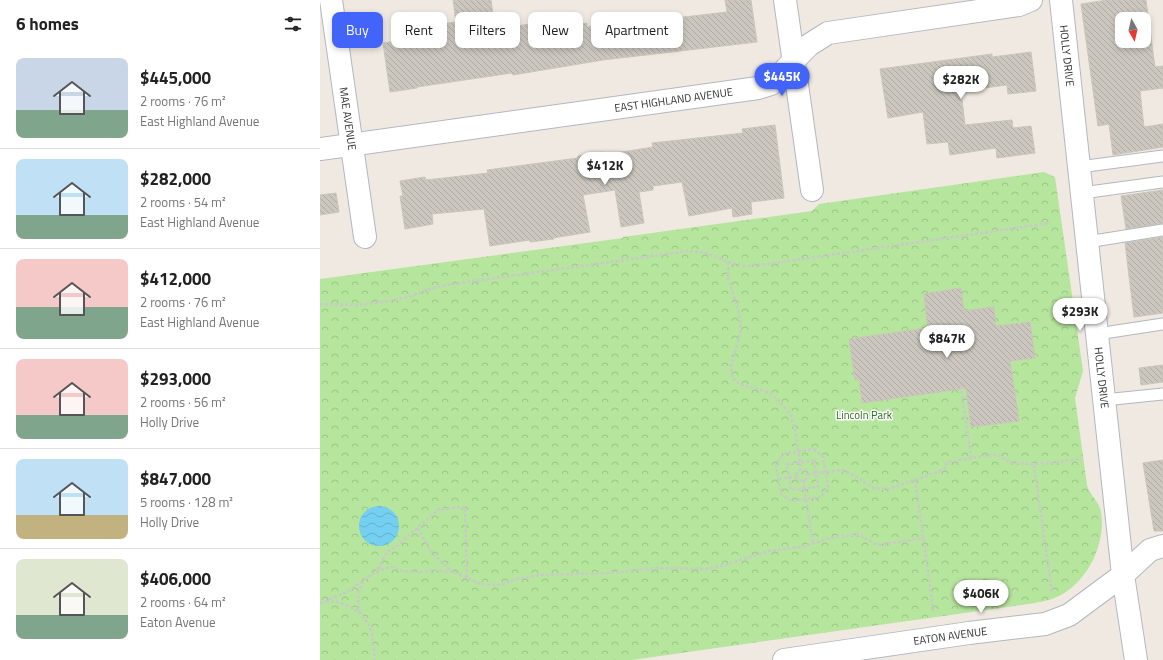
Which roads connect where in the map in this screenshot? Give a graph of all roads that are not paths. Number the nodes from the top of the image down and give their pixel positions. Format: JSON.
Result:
{"nodes":[{"id":1,"x":331,"y":0,"type":"edge"},
{"id":2,"x":785,"y":0,"type":"edge"},
{"id":3,"x":1030,"y":0,"type":"edge"},
{"id":4,"x":1061,"y":0,"type":"edge"},
{"id":5,"x":794,"y":61,"type":"junction"},
{"id":6,"x":352,"y":145,"type":"junction"},
{"id":7,"x":320,"y":149,"type":"edge"},
{"id":8,"x":1163,"y":156,"type":"edge"},
{"id":9,"x":1079,"y":167,"type":"junction"},
{"id":10,"x":1163,"y":182,"type":"edge"},
{"id":11,"x":812,"y":190,"type":"dead end"},
{"id":12,"x":1082,"y":193,"type":"junction"},
{"id":13,"x":1163,"y":230,"type":"edge"},
{"id":14,"x":365,"y":237,"type":"dead end"},
{"id":15,"x":1087,"y":242,"type":"junction"},
{"id":16,"x":1163,"y":324,"type":"edge"},
{"id":17,"x":1097,"y":334,"type":"junction"},
{"id":18,"x":1163,"y":394,"type":"edge"},
{"id":19,"x":1104,"y":400,"type":"junction"},
{"id":20,"x":1163,"y":546,"type":"edge"},
{"id":21,"x":1123,"y":575,"type":"junction"},
{"id":22,"x":784,"y":660,"type":"edge"},
{"id":23,"x":1136,"y":660,"type":"edge"}],
"edges":[{"from":1,"to":6,"type":"street","name":"MAE AVENUE"},
{"from":2,"to":5,"type":"street"},
{"from":3,"to":5,"type":"street","name":"EAST HIGHLAND AVENUE"},
{"from":4,"to":9,"type":"street","name":"HOLLY DRIVE"},
{"from":5,"to":6,"type":"street","name":"EAST HIGHLAND AVENUE"},
{"from":5,"to":11,"type":"street"},
{"from":6,"to":7,"type":"street","name":"EAST HIGHLAND AVENUE"},
{"from":6,"to":14,"type":"street","name":"MAE AVENUE"},
{"from":8,"to":9,"type":"lane"},
{"from":9,"to":12,"type":"street","name":"HOLLY DRIVE"},
{"from":10,"to":12,"type":"lane"},
{"from":12,"to":15,"type":"street","name":"HOLLY DRIVE"},
{"from":13,"to":15,"type":"lane"},
{"from":15,"to":17,"type":"street","name":"HOLLY DRIVE"},
{"from":16,"to":17,"type":"lane"},
{"from":17,"to":19,"type":"street","name":"HOLLY DRIVE"},
{"from":18,"to":19,"type":"lane"},
{"from":19,"to":21,"type":"street","name":"HOLLY DRIVE"},
{"from":20,"to":21,"type":"street","name":"EATON AVENUE"},
{"from":21,"to":22,"type":"street","name":"EATON AVENUE"},
{"from":21,"to":23,"type":"street","name":"HOLLY DRIVE"}]}
